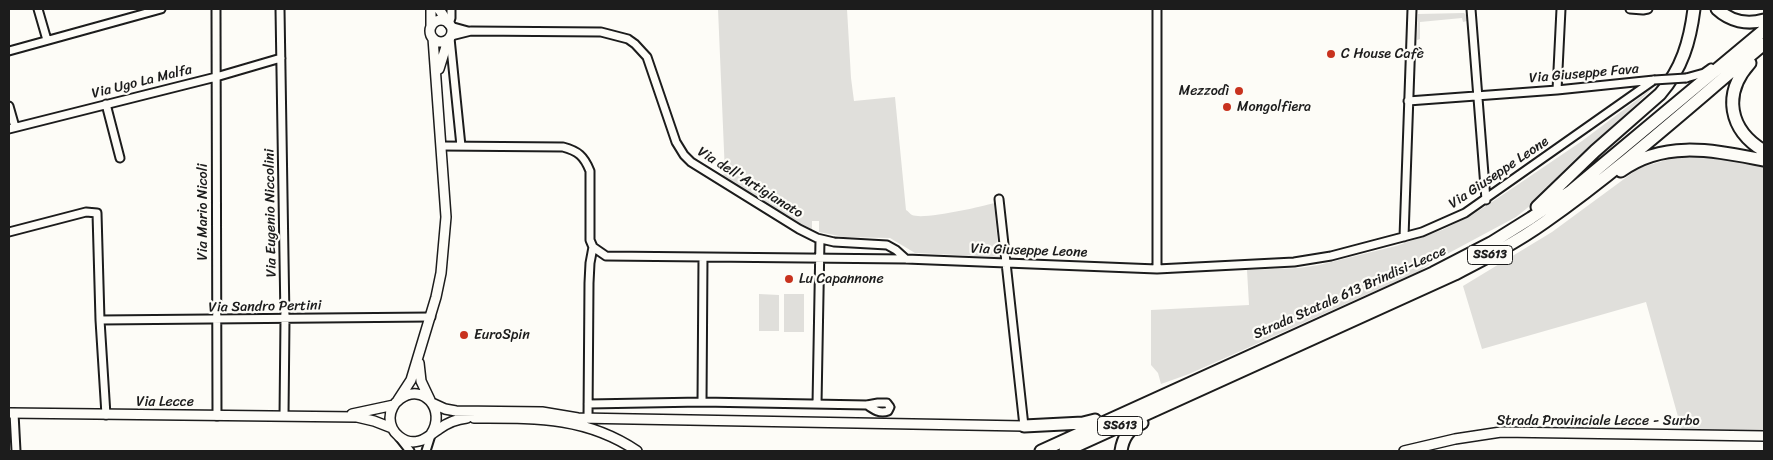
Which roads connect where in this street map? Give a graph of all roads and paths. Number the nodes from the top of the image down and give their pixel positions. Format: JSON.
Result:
{"nodes":[{"id":1,"x":38,"y":9,"type":"edge"},
{"id":2,"x":161,"y":9,"type":"edge"},
{"id":3,"x":216,"y":9,"type":"edge"},
{"id":4,"x":280,"y":9,"type":"edge"},
{"id":5,"x":431,"y":9,"type":"edge"},
{"id":6,"x":439,"y":9,"type":"edge"},
{"id":7,"x":451,"y":9,"type":"edge"},
{"id":8,"x":1156,"y":9,"type":"edge"},
{"id":9,"x":1412,"y":9,"type":"edge"},
{"id":10,"x":1471,"y":9,"type":"edge"},
{"id":11,"x":1561,"y":9,"type":"edge"},
{"id":12,"x":1630,"y":9,"type":"edge"},
{"id":13,"x":1648,"y":9,"type":"edge"},
{"id":14,"x":1694,"y":9,"type":"edge"},
{"id":15,"x":1717,"y":9,"type":"edge"},
{"id":16,"x":1764,"y":20,"type":"edge"},
{"id":17,"x":449,"y":24,"type":"junction"},
{"id":18,"x":431,"y":27,"type":"junction"},
{"id":19,"x":1764,"y":30,"type":"edge"},
{"id":20,"x":471,"y":31,"type":"junction"},
{"id":21,"x":433,"y":38,"type":"junction"},
{"id":22,"x":449,"y":38,"type":"junction"},
{"id":23,"x":47,"y":40,"type":"junction"},
{"id":24,"x":1751,"y":41,"type":"junction"},
{"id":25,"x":1764,"y":44,"type":"edge"},
{"id":26,"x":1764,"y":50,"type":"edge"},
{"id":27,"x":9,"y":51,"type":"edge"},
{"id":28,"x":280,"y":58,"type":"junction"},
{"id":29,"x":216,"y":77,"type":"junction"},
{"id":30,"x":1654,"y":80,"type":"junction"},
{"id":31,"x":436,"y":86,"type":"junction"},
{"id":32,"x":1557,"y":90,"type":"junction"},
{"id":33,"x":1477,"y":96,"type":"junction"},
{"id":34,"x":1408,"y":101,"type":"junction"},
{"id":35,"x":106,"y":104,"type":"junction"},
{"id":36,"x":9,"y":106,"type":"edge"},
{"id":37,"x":12,"y":128,"type":"edge"},
{"id":38,"x":440,"y":146,"type":"junction"},
{"id":39,"x":461,"y":146,"type":"junction"},
{"id":40,"x":1764,"y":151,"type":"edge"},
{"id":41,"x":120,"y":158,"type":"dead end"},
{"id":42,"x":1764,"y":160,"type":"edge"},
{"id":43,"x":998,"y":200,"type":"dead end"},
{"id":44,"x":1486,"y":200,"type":"junction"},
{"id":45,"x":1543,"y":224,"type":"junction"},
{"id":46,"x":9,"y":232,"type":"edge"},
{"id":47,"x":1404,"y":237,"type":"junction"},
{"id":48,"x":820,"y":239,"type":"junction"},
{"id":49,"x":593,"y":247,"type":"junction"},
{"id":50,"x":703,"y":257,"type":"junction"},
{"id":51,"x":819,"y":258,"type":"junction"},
{"id":52,"x":906,"y":259,"type":"junction"},
{"id":53,"x":1006,"y":263,"type":"junction"},
{"id":54,"x":1157,"y":269,"type":"junction"},
{"id":55,"x":1432,"y":273,"type":"junction"},
{"id":56,"x":431,"y":317,"type":"junction"},
{"id":57,"x":285,"y":319,"type":"junction"},
{"id":58,"x":100,"y":320,"type":"junction"},
{"id":59,"x":216,"y":320,"type":"junction"},
{"id":60,"x":422,"y":346,"type":"junction"},
{"id":61,"x":1228,"y":378,"type":"junction"},
{"id":62,"x":1180,"y":387,"type":"junction"},
{"id":63,"x":702,"y":402,"type":"junction"},
{"id":64,"x":396,"y":403,"type":"junction"},
{"id":65,"x":432,"y":403,"type":"junction"},
{"id":66,"x":588,"y":404,"type":"junction"},
{"id":67,"x":817,"y":404,"type":"junction"},
{"id":68,"x":867,"y":405,"type":"dead end"},
{"id":69,"x":12,"y":413,"type":"edge"},
{"id":70,"x":106,"y":416,"type":"junction"},
{"id":71,"x":217,"y":416,"type":"junction"},
{"id":72,"x":284,"y":416,"type":"junction"},
{"id":73,"x":322,"y":416,"type":"junction"},
{"id":74,"x":467,"y":418,"type":"junction"},
{"id":75,"x":588,"y":418,"type":"junction"},
{"id":76,"x":1024,"y":426,"type":"junction"},
{"id":77,"x":394,"y":432,"type":"junction"},
{"id":78,"x":432,"y":434,"type":"junction"},
{"id":79,"x":1764,"y":436,"type":"edge"},
{"id":80,"x":16,"y":451,"type":"edge"},
{"id":81,"x":410,"y":451,"type":"edge"},
{"id":82,"x":426,"y":451,"type":"edge"},
{"id":83,"x":637,"y":451,"type":"edge"},
{"id":84,"x":1041,"y":451,"type":"edge"},
{"id":85,"x":1064,"y":451,"type":"edge"},
{"id":86,"x":1121,"y":451,"type":"edge"},
{"id":87,"x":1404,"y":451,"type":"edge"}],
"edges":[{"from":1,"to":23,"type":"street"},
{"from":2,"to":23,"type":"street"},
{"from":3,"to":29,"type":"street","name":"Via Mario Nicoli"},
{"from":4,"to":28,"type":"street","name":"Via Eugenio Niccolini"},
{"from":5,"to":18,"type":"street"},
{"from":6,"to":17,"type":"street"},
{"from":7,"to":17,"type":"street"},
{"from":8,"to":54,"type":"street"},
{"from":9,"to":34,"type":"street"},
{"from":10,"to":33,"type":"street"},
{"from":11,"to":32,"type":"street"},
{"from":12,"to":13,"type":"street"},
{"from":14,"to":55,"type":"highway"},
{"from":15,"to":16,"type":"highway"},
{"from":17,"to":18,"type":"street"},
{"from":17,"to":20,"type":"street","name":"Via dell'Artigianato"},
{"from":17,"to":22,"type":"street"},
{"from":18,"to":21,"type":"street"},
{"from":19,"to":24,"type":"highway","name":"Strada Statale 613 Brindisi-Lecce","number":"SS613"},
{"from":20,"to":22,"type":"street","name":"Via dell'Artigianato"},
{"from":20,"to":48,"type":"street","name":"Via dell'Artigianato"},
{"from":21,"to":22,"type":"street"},
{"from":21,"to":31,"type":"street"},
{"from":22,"to":31,"type":"street"},
{"from":22,"to":39,"type":"street"},
{"from":23,"to":27,"type":"street"},
{"from":24,"to":30,"type":"street","name":"Via Giuseppe Fava","bridge":true},
{"from":24,"to":55,"type":"highway","name":"Strada Statale 613 Brindisi-Lecce","number":"SS613"},
{"from":25,"to":45,"type":"highway","name":"Strada Statale 613 Brindisi-Lecce","number":"SS613"},
{"from":26,"to":40,"type":"highway"},
{"from":28,"to":29,"type":"street","name":"Via Ugo La Malfa"},
{"from":28,"to":57,"type":"street","name":"Via Eugenio Niccolini"},
{"from":29,"to":35,"type":"street","name":"Via Ugo La Malfa"},
{"from":29,"to":59,"type":"street","name":"Via Mario Nicoli"},
{"from":30,"to":32,"type":"street","name":"Via Giuseppe Fava"},
{"from":30,"to":44,"type":"street","name":"Via Giuseppe Leone"},
{"from":31,"to":38,"type":"street"},
{"from":32,"to":33,"type":"street","name":"Via Giuseppe Fava"},
{"from":33,"to":34,"type":"street","name":"Via Giuseppe Fava"},
{"from":33,"to":44,"type":"street"},
{"from":34,"to":47,"type":"street"},
{"from":35,"to":37,"type":"street","name":"Via Ugo La Malfa"},
{"from":35,"to":41,"type":"street"},
{"from":36,"to":37,"type":"street"},
{"from":38,"to":39,"type":"street"},
{"from":38,"to":56,"type":"street"},
{"from":39,"to":49,"type":"street"},
{"from":42,"to":45,"type":"highway"},
{"from":43,"to":53,"type":"street"},
{"from":44,"to":47,"type":"street","name":"Via Giuseppe Leone"},
{"from":45,"to":61,"type":"highway","name":"Strada Statale 613 Brindisi-Lecce","number":"SS613"},
{"from":46,"to":58,"type":"street"},
{"from":47,"to":54,"type":"street","name":"Via Giuseppe Leone"},
{"from":48,"to":51,"type":"street"},
{"from":48,"to":52,"type":"street","name":"Via dell'Artigianato"},
{"from":49,"to":50,"type":"street","name":"Via Giuseppe Leone"},
{"from":49,"to":66,"type":"street"},
{"from":50,"to":51,"type":"street","name":"Via Giuseppe Leone"},
{"from":50,"to":63,"type":"street"},
{"from":51,"to":52,"type":"street","name":"Via Giuseppe Leone"},
{"from":51,"to":67,"type":"street"},
{"from":52,"to":53,"type":"street","name":"Via Giuseppe Leone"},
{"from":53,"to":54,"type":"street","name":"Via Giuseppe Leone"},
{"from":53,"to":76,"type":"street"},
{"from":55,"to":62,"type":"highway","name":"Strada Statale 613 Brindisi-Lecce","number":"SS613"},
{"from":56,"to":57,"type":"street","name":"Via Sandro Pertini"},
{"from":56,"to":60,"type":"street"},
{"from":57,"to":59,"type":"street","name":"Via Sandro Pertini"},
{"from":57,"to":72,"type":"street","name":"Via Eugenio Niccolini"},
{"from":58,"to":59,"type":"street","name":"Via Sandro Pertini"},
{"from":58,"to":70,"type":"street"},
{"from":59,"to":71,"type":"street","name":"Via Mario Nicoli"},
{"from":60,"to":64,"type":"street"},
{"from":60,"to":65,"type":"street"},
{"from":61,"to":85,"type":"highway","name":"Strada Statale 613 Brindisi-Lecce","number":"SS613"},
{"from":61,"to":86,"type":"highway"},
{"from":62,"to":76,"type":"highway"},
{"from":62,"to":84,"type":"highway","name":"Strada Statale 613 Brindisi-Lecce","number":"SS613"},
{"from":63,"to":66,"type":"street"},
{"from":63,"to":67,"type":"street"},
{"from":64,"to":65,"type":"street"},
{"from":64,"to":73,"type":"street","name":"Via Lecce"},
{"from":64,"to":77,"type":"street"},
{"from":65,"to":74,"type":"street"},
{"from":65,"to":75,"type":"street"},
{"from":65,"to":78,"type":"street"},
{"from":66,"to":75,"type":"street"},
{"from":67,"to":68,"type":"street"},
{"from":69,"to":70,"type":"street","name":"Via Lecce"},
{"from":69,"to":80,"type":"street"},
{"from":70,"to":71,"type":"street","name":"Via Lecce"},
{"from":71,"to":72,"type":"street","name":"Via Lecce"},
{"from":72,"to":73,"type":"street","name":"Via Lecce"},
{"from":73,"to":77,"type":"street","name":"Via Lecce"},
{"from":74,"to":78,"type":"street"},
{"from":74,"to":83,"type":"street"},
{"from":75,"to":76,"type":"street"},
{"from":77,"to":78,"type":"street"},
{"from":77,"to":81,"type":"street"},
{"from":78,"to":82,"type":"street"},
{"from":79,"to":87,"type":"street","name":"Strada Provinciale Lecce - Surbo"}]}
